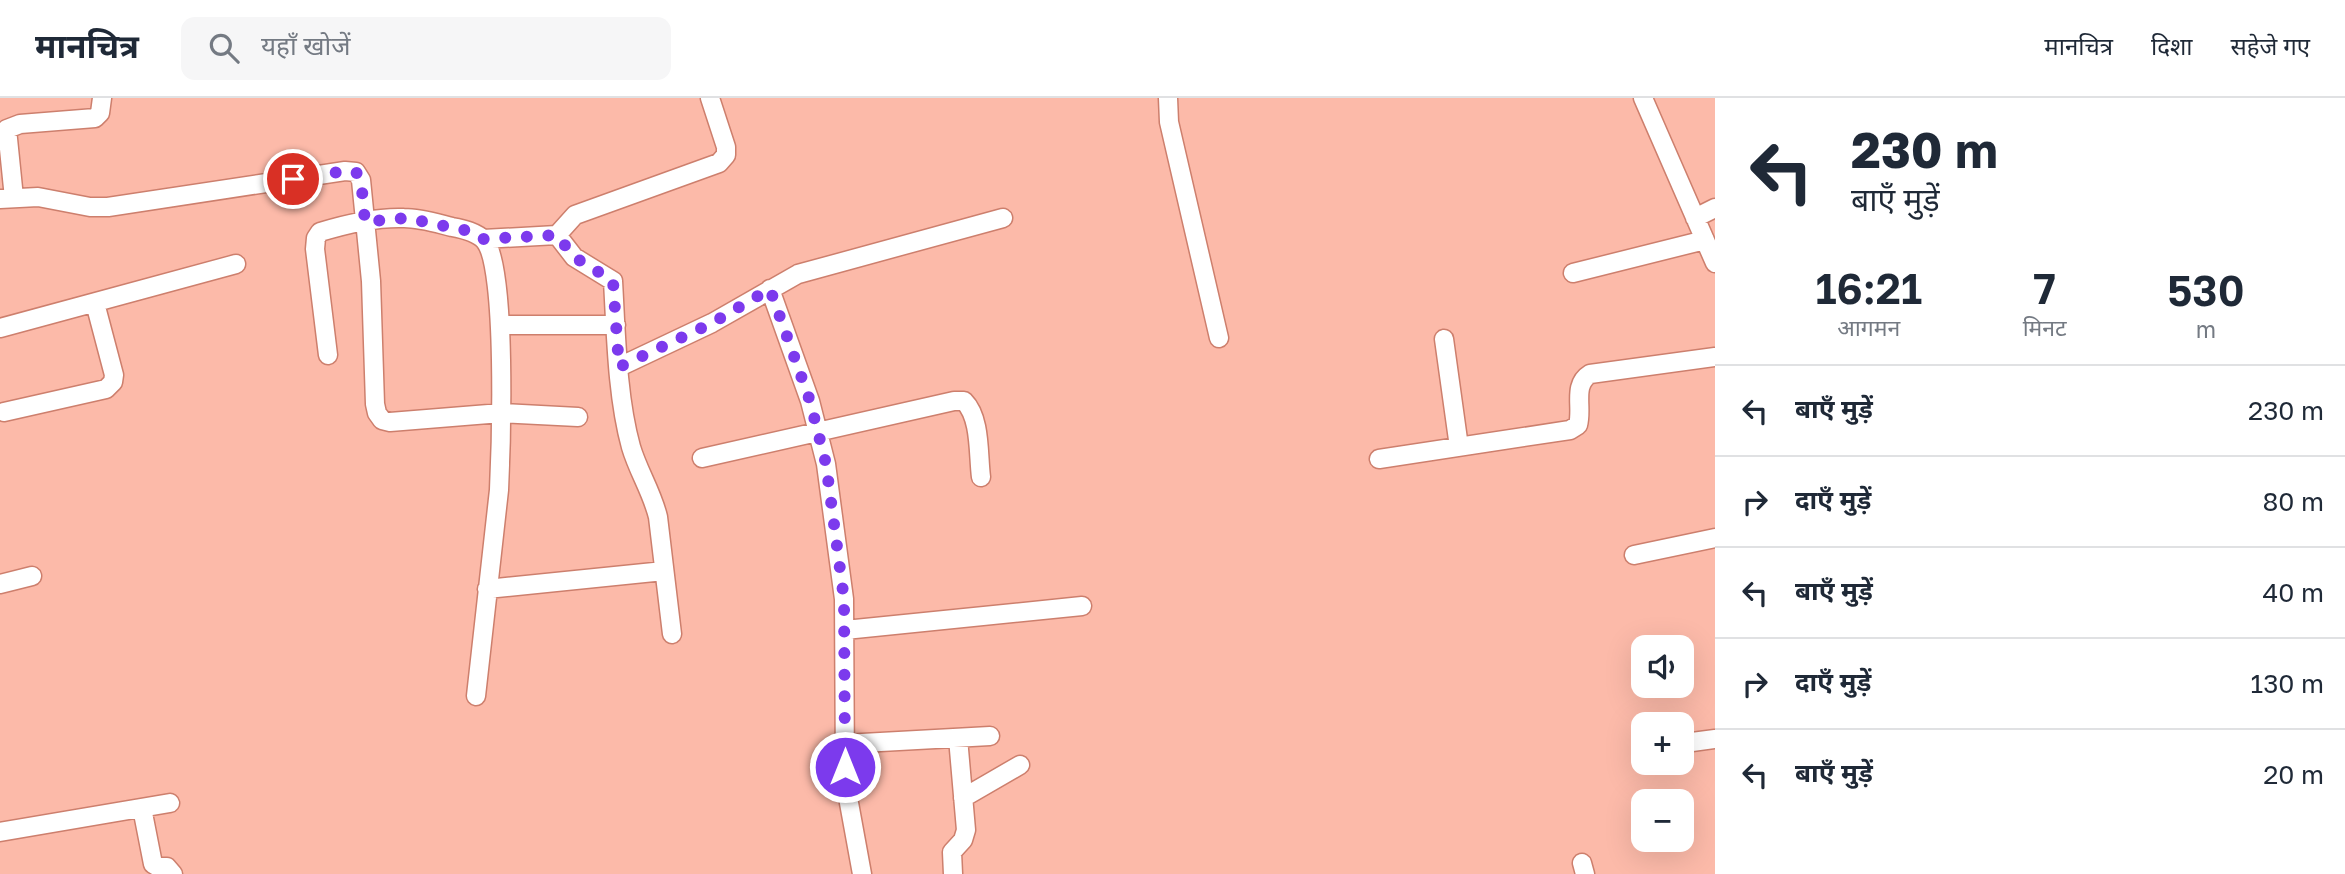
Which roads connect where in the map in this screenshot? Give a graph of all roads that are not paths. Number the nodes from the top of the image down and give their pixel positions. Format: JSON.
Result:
{"nodes":[{"id":1,"x":102,"y":98,"type":"edge"},
{"id":2,"x":710,"y":98,"type":"edge"},
{"id":3,"x":1168,"y":98,"type":"edge"},
{"id":4,"x":1643,"y":98,"type":"edge"},
{"id":5,"x":7,"y":198,"type":"edge"},
{"id":6,"x":1715,"y":208,"type":"edge"},
{"id":7,"x":1003,"y":218,"type":"dead end"},
{"id":8,"x":1695,"y":218,"type":"junction"},
{"id":9,"x":365,"y":222,"type":"junction"},
{"id":10,"x":557,"y":235,"type":"junction"},
{"id":11,"x":483,"y":239,"type":"junction"},
{"id":12,"x":1705,"y":240,"type":"junction"},
{"id":13,"x":1715,"y":263,"type":"edge"},
{"id":14,"x":236,"y":264,"type":"dead end"},
{"id":15,"x":1573,"y":273,"type":"dead end"},
{"id":16,"x":770,"y":289,"type":"junction"},
{"id":17,"x":95,"y":303,"type":"junction"},
{"id":18,"x":500,"y":325,"type":"junction"},
{"id":19,"x":616,"y":325,"type":"junction"},
{"id":20,"x":0,"y":328,"type":"edge"},
{"id":21,"x":1219,"y":338,"type":"dead end"},
{"id":22,"x":1444,"y":339,"type":"dead end"},
{"id":23,"x":328,"y":355,"type":"dead end"},
{"id":24,"x":1715,"y":357,"type":"edge"},
{"id":25,"x":619,"y":367,"type":"junction"},
{"id":26,"x":4,"y":412,"type":"dead end"},
{"id":27,"x":501,"y":413,"type":"junction"},
{"id":28,"x":578,"y":417,"type":"dead end"},
{"id":29,"x":818,"y":430,"type":"junction"},
{"id":30,"x":1459,"y":447,"type":"junction"},
{"id":31,"x":702,"y":458,"type":"dead end"},
{"id":32,"x":1379,"y":459,"type":"dead end"},
{"id":33,"x":981,"y":477,"type":"dead end"},
{"id":34,"x":1715,"y":538,"type":"edge"},
{"id":35,"x":1634,"y":555,"type":"dead end"},
{"id":36,"x":664,"y":571,"type":"junction"},
{"id":37,"x":32,"y":576,"type":"dead end"},
{"id":38,"x":0,"y":584,"type":"edge"},
{"id":39,"x":486,"y":589,"type":"junction"},
{"id":40,"x":1082,"y":607,"type":"dead end"},
{"id":41,"x":845,"y":630,"type":"junction"},
{"id":42,"x":672,"y":634,"type":"dead end"},
{"id":43,"x":475,"y":696,"type":"dead end"},
{"id":44,"x":990,"y":736,"type":"dead end"},
{"id":45,"x":958,"y":738,"type":"junction"},
{"id":46,"x":1715,"y":739,"type":"edge"},
{"id":47,"x":1694,"y":742,"type":"edge"},
{"id":48,"x":844,"y":744,"type":"junction"},
{"id":49,"x":1020,"y":765,"type":"dead end"},
{"id":50,"x":963,"y":798,"type":"junction"},
{"id":51,"x":170,"y":803,"type":"dead end"},
{"id":52,"x":142,"y":808,"type":"junction"},
{"id":53,"x":0,"y":832,"type":"edge"},
{"id":54,"x":173,"y":874,"type":"edge"},
{"id":55,"x":862,"y":874,"type":"edge"},
{"id":56,"x":953,"y":874,"type":"edge"}],
"edges":[{"from":1,"to":5,"type":"street"},
{"from":2,"to":10,"type":"street"},
{"from":3,"to":21,"type":"street"},
{"from":4,"to":8,"type":"street"},
{"from":5,"to":9,"type":"street"},
{"from":6,"to":8,"type":"street"},
{"from":7,"to":16,"type":"street"},
{"from":8,"to":12,"type":"street"},
{"from":9,"to":11,"type":"street"},
{"from":9,"to":23,"type":"street"},
{"from":9,"to":27,"type":"street"},
{"from":10,"to":11,"type":"street"},
{"from":10,"to":19,"type":"street"},
{"from":11,"to":18,"type":"street"},
{"from":12,"to":13,"type":"street"},
{"from":12,"to":15,"type":"street"},
{"from":14,"to":17,"type":"street"},
{"from":16,"to":25,"type":"street"},
{"from":16,"to":29,"type":"street"},
{"from":17,"to":20,"type":"street"},
{"from":17,"to":26,"type":"street"},
{"from":18,"to":19,"type":"street"},
{"from":18,"to":27,"type":"street"},
{"from":19,"to":25,"type":"street"},
{"from":22,"to":30,"type":"street"},
{"from":24,"to":30,"type":"street"},
{"from":25,"to":36,"type":"street"},
{"from":27,"to":28,"type":"street"},
{"from":27,"to":39,"type":"street"},
{"from":29,"to":31,"type":"street"},
{"from":29,"to":33,"type":"street"},
{"from":29,"to":41,"type":"street"},
{"from":30,"to":32,"type":"street"},
{"from":34,"to":35,"type":"street"},
{"from":36,"to":39,"type":"street"},
{"from":36,"to":42,"type":"street"},
{"from":37,"to":38,"type":"street"},
{"from":39,"to":43,"type":"street"},
{"from":40,"to":41,"type":"street"},
{"from":41,"to":48,"type":"street"},
{"from":44,"to":45,"type":"street"},
{"from":45,"to":48,"type":"street"},
{"from":45,"to":50,"type":"street"},
{"from":46,"to":47,"type":"street"},
{"from":48,"to":55,"type":"street"},
{"from":49,"to":50,"type":"street"},
{"from":50,"to":56,"type":"street"},
{"from":51,"to":52,"type":"street"},
{"from":52,"to":53,"type":"street"},
{"from":52,"to":54,"type":"street"}]}
